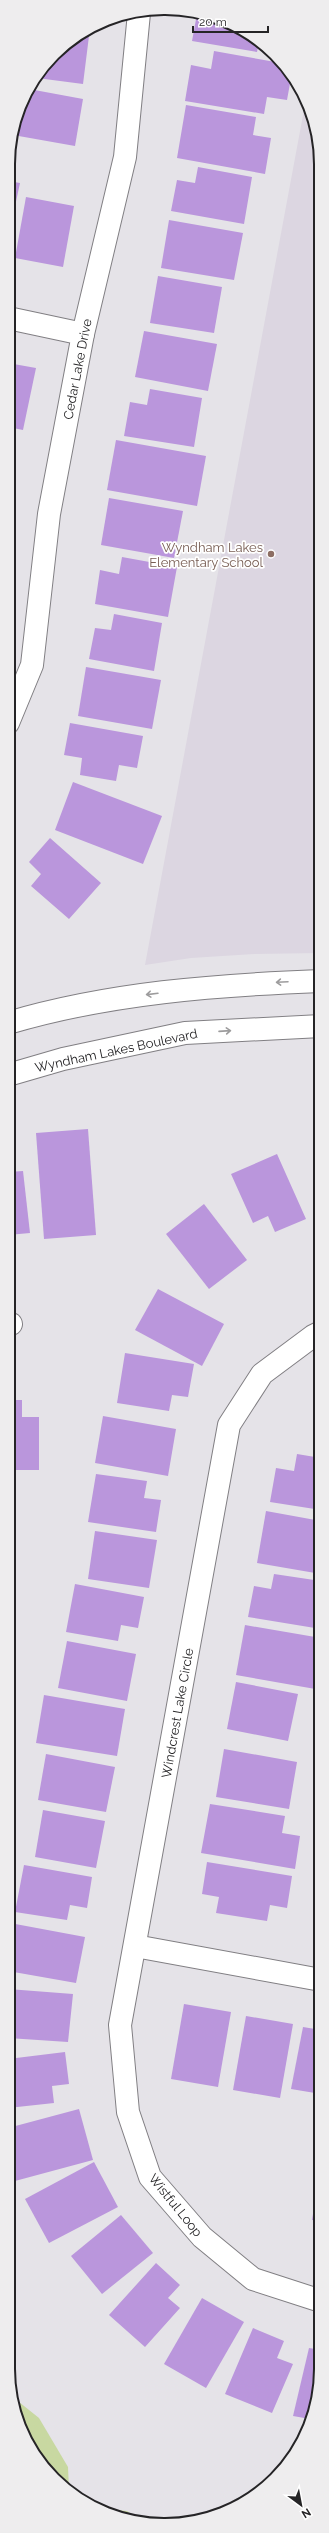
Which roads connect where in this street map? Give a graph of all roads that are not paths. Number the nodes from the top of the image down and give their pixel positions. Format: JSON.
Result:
{"nodes":[{"id":1,"x":139,"y":17,"type":"edge"},
{"id":2,"x":15,"y":319,"type":"edge"},
{"id":3,"x":83,"y":334,"type":"junction"},
{"id":4,"x":15,"y":707,"type":"edge"},
{"id":5,"x":314,"y":981,"type":"edge"},
{"id":6,"x":15,"y":1021,"type":"edge"},
{"id":7,"x":314,"y":1026,"type":"edge"},
{"id":8,"x":15,"y":1073,"type":"edge"},
{"id":9,"x":314,"y":1336,"type":"edge"},
{"id":10,"x":135,"y":1946,"type":"junction"},
{"id":11,"x":314,"y":1979,"type":"edge"},
{"id":12,"x":314,"y":2299,"type":"edge"}],
"edges":[{"from":1,"to":3,"type":"street","name":"Cedar Lake Drive"},
{"from":2,"to":3,"type":"street"},
{"from":3,"to":4,"type":"street","name":"Cedar Lake Drive"},
{"from":5,"to":6,"type":"street","one_way":true},
{"from":8,"to":7,"type":"street","name":"Wyndham Lakes Boulevard","one_way":true},
{"from":9,"to":10,"type":"street","name":"Windcrest Lake Circle"},
{"from":10,"to":11,"type":"street"},
{"from":10,"to":12,"type":"street","name":"Wistful Loop"}]}
